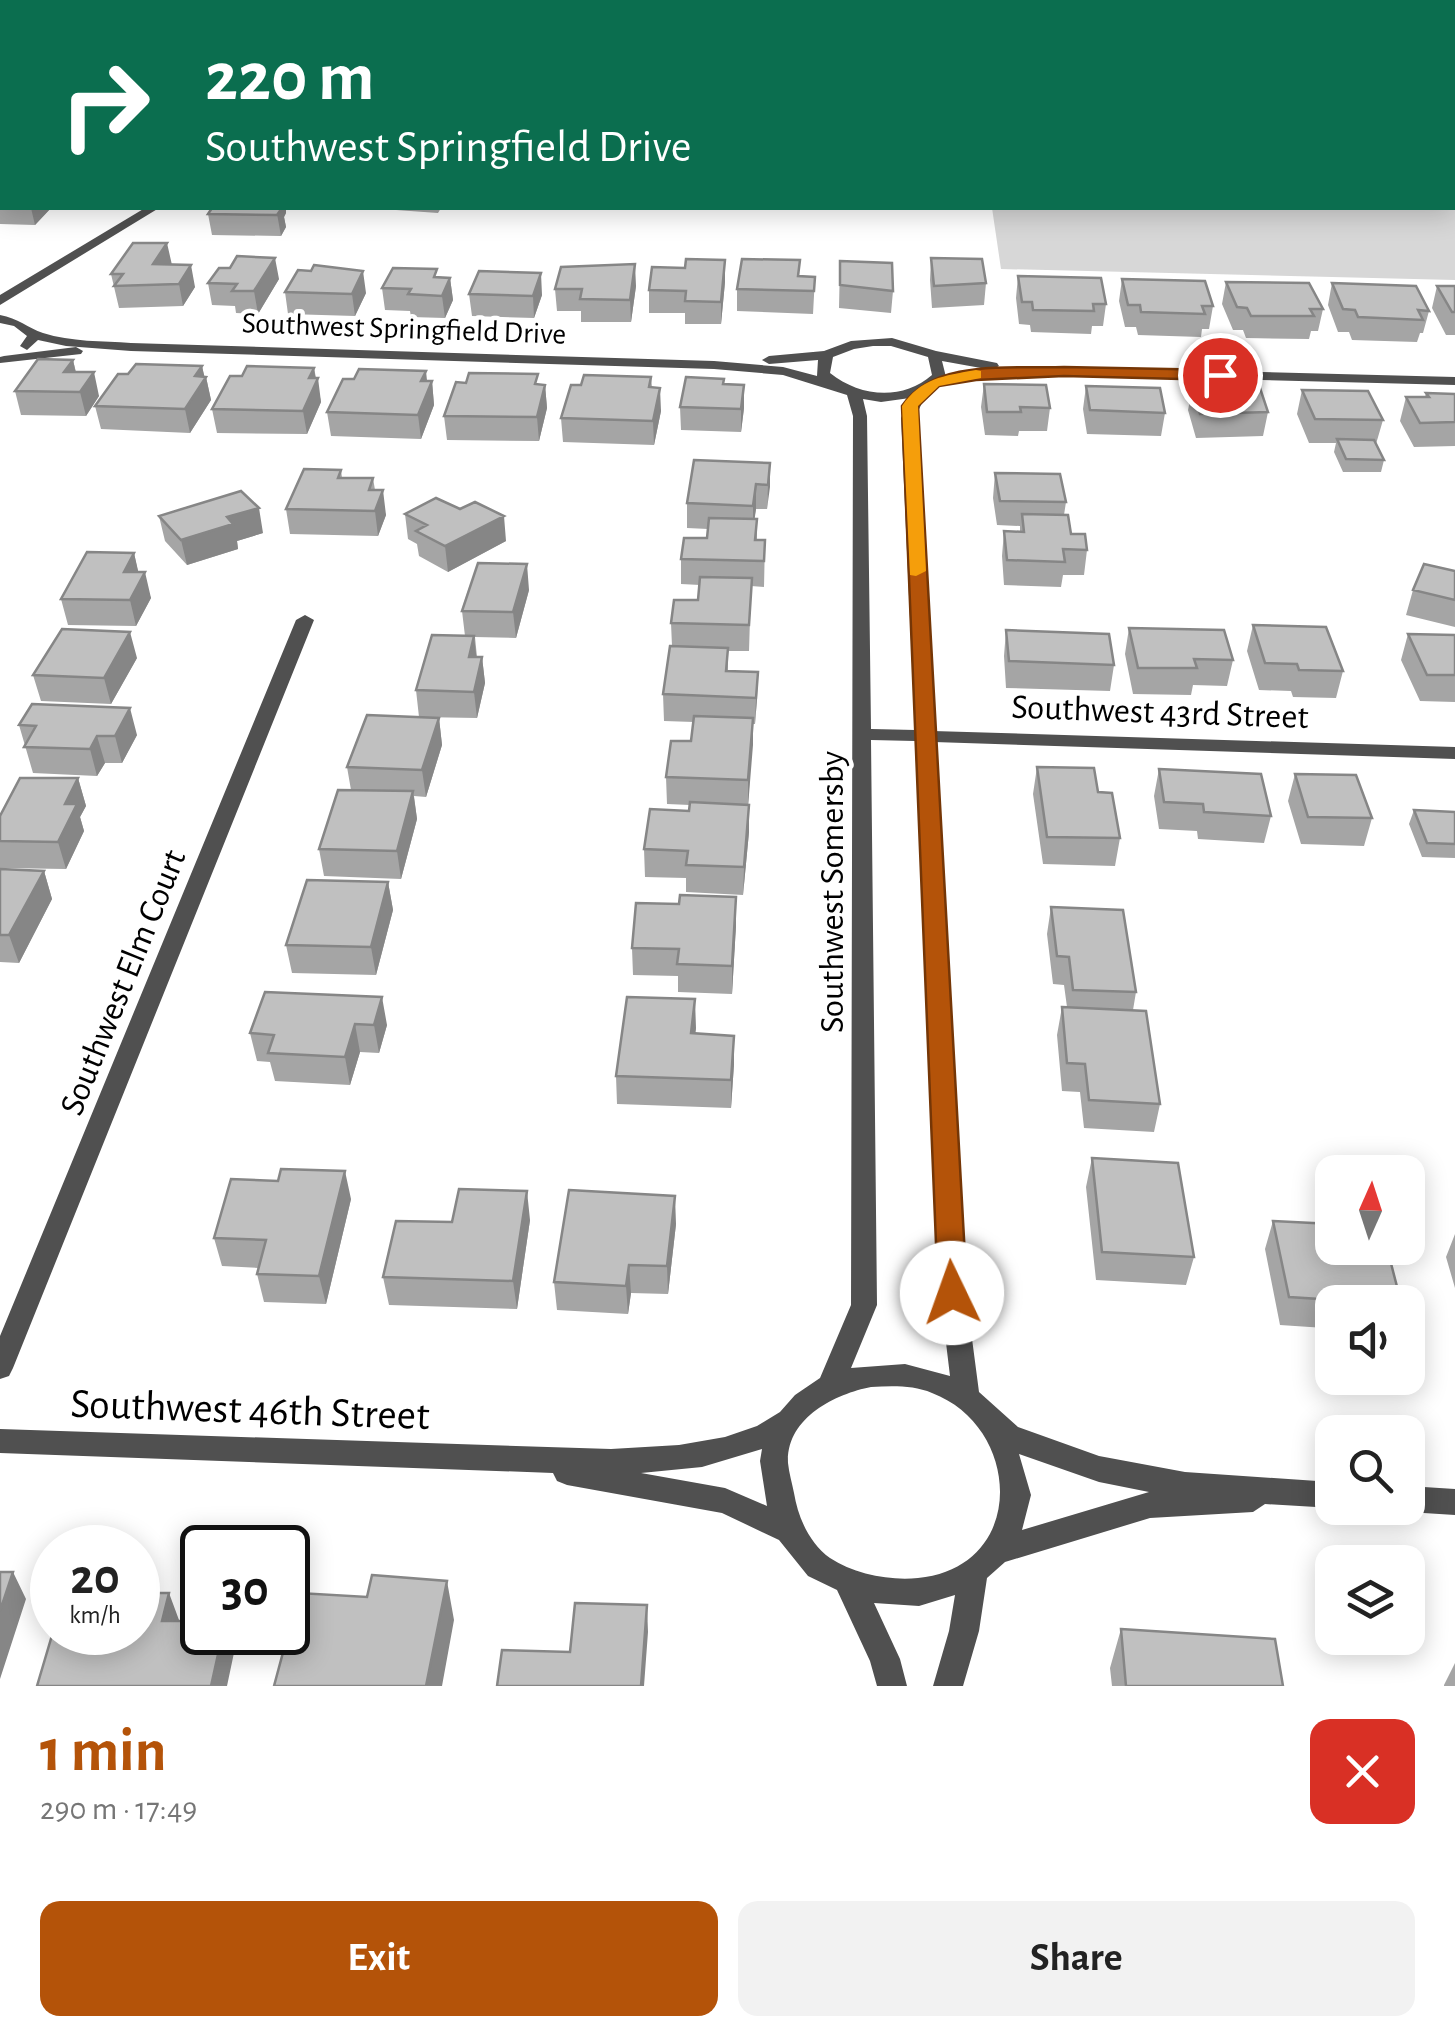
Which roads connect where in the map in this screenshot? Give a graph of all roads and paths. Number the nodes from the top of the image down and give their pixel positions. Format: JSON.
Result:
{"nodes":[{"id":1,"x":151,"y":210,"type":"edge"},
{"id":2,"x":41,"y":276,"type":"junction"},
{"id":3,"x":0,"y":301,"type":"edge"},
{"id":4,"x":0,"y":319,"type":"edge"},
{"id":5,"x":20,"y":323,"type":"junction"},
{"id":6,"x":34,"y":335,"type":"junction"},
{"id":7,"x":132,"y":347,"type":"junction"},
{"id":8,"x":826,"y":355,"type":"junction"},
{"id":9,"x":934,"y":355,"type":"junction"},
{"id":10,"x":2,"y":361,"type":"edge"},
{"id":11,"x":674,"y":363,"type":"junction"},
{"id":12,"x":1064,"y":372,"type":"junction"},
{"id":13,"x":1455,"y":381,"type":"edge"},
{"id":14,"x":832,"y":384,"type":"junction"},
{"id":15,"x":927,"y":387,"type":"junction"},
{"id":16,"x":854,"y":393,"type":"junction"},
{"id":17,"x":305,"y":620,"type":"dead end"},
{"id":18,"x":862,"y":734,"type":"junction"},
{"id":19,"x":925,"y":736,"type":"junction"},
{"id":20,"x":1455,"y":753,"type":"edge"},
{"id":21,"x":0,"y":1368,"type":"edge"},
{"id":22,"x":832,"y":1385,"type":"junction"},
{"id":23,"x":966,"y":1397,"type":"junction"},
{"id":24,"x":792,"y":1417,"type":"junction"},
{"id":25,"x":999,"y":1431,"type":"junction"},
{"id":26,"x":0,"y":1441,"type":"edge"},
{"id":27,"x":496,"y":1460,"type":"junction"},
{"id":28,"x":1315,"y":1494,"type":"edge"},
{"id":29,"x":1315,"y":1496,"type":"edge"},
{"id":30,"x":1425,"y":1500,"type":"edge"},
{"id":31,"x":1455,"y":1502,"type":"edge"},
{"id":32,"x":786,"y":1529,"type":"junction"},
{"id":33,"x":1000,"y":1550,"type":"junction"},
{"id":34,"x":973,"y":1575,"type":"junction"},
{"id":35,"x":849,"y":1584,"type":"junction"},
{"id":36,"x":892,"y":1686,"type":"edge"},
{"id":37,"x":948,"y":1686,"type":"edge"}],
"edges":[{"from":1,"to":2,"type":"street"},
{"from":2,"to":3,"type":"street"},
{"from":2,"to":5,"type":"street"},
{"from":4,"to":5,"type":"street"},
{"from":5,"to":6,"type":"street"},
{"from":6,"to":7,"type":"street","name":"Southwest Springfield Drive"},
{"from":6,"to":10,"type":"street"},
{"from":7,"to":10,"type":"street","name":"Southwest Springfield Drive"},
{"from":7,"to":11,"type":"street","name":"Southwest Springfield Drive"},
{"from":8,"to":9,"type":"street","name":"Southwest Springfield Drive"},
{"from":8,"to":11,"type":"street","name":"Southwest Springfield Drive"},
{"from":8,"to":14,"type":"street"},
{"from":9,"to":12,"type":"street"},
{"from":9,"to":15,"type":"street"},
{"from":11,"to":14,"type":"street","name":"Southwest Springfield Drive"},
{"from":12,"to":13,"type":"street"},
{"from":12,"to":15,"type":"street"},
{"from":14,"to":16,"type":"street","name":"Southwest Springfield Drive"},
{"from":15,"to":16,"type":"street"},
{"from":15,"to":19,"type":"street"},
{"from":16,"to":18,"type":"street","name":"Southwest Somersby"},
{"from":17,"to":21,"type":"street","name":"Southwest Elm Court"},
{"from":18,"to":19,"type":"street","name":"Southwest 43rd Street"},
{"from":18,"to":22,"type":"street","name":"Southwest Somersby"},
{"from":19,"to":20,"type":"street","name":"Southwest 43rd Street"},
{"from":19,"to":23,"type":"street"},
{"from":22,"to":23,"type":"street"},
{"from":22,"to":24,"type":"street"},
{"from":23,"to":25,"type":"street"},
{"from":24,"to":27,"type":"street","name":"Southwest 46th Street"},
{"from":24,"to":32,"type":"street"},
{"from":25,"to":28,"type":"street"},
{"from":25,"to":33,"type":"street"},
{"from":26,"to":27,"type":"street","name":"Southwest 46th Street"},
{"from":27,"to":32,"type":"street","name":"Southwest 46th Street"},
{"from":29,"to":33,"type":"street"},
{"from":30,"to":31,"type":"street"},
{"from":32,"to":35,"type":"street"},
{"from":33,"to":34,"type":"street"},
{"from":34,"to":35,"type":"street"},
{"from":34,"to":37,"type":"street"},
{"from":35,"to":36,"type":"street"}]}
